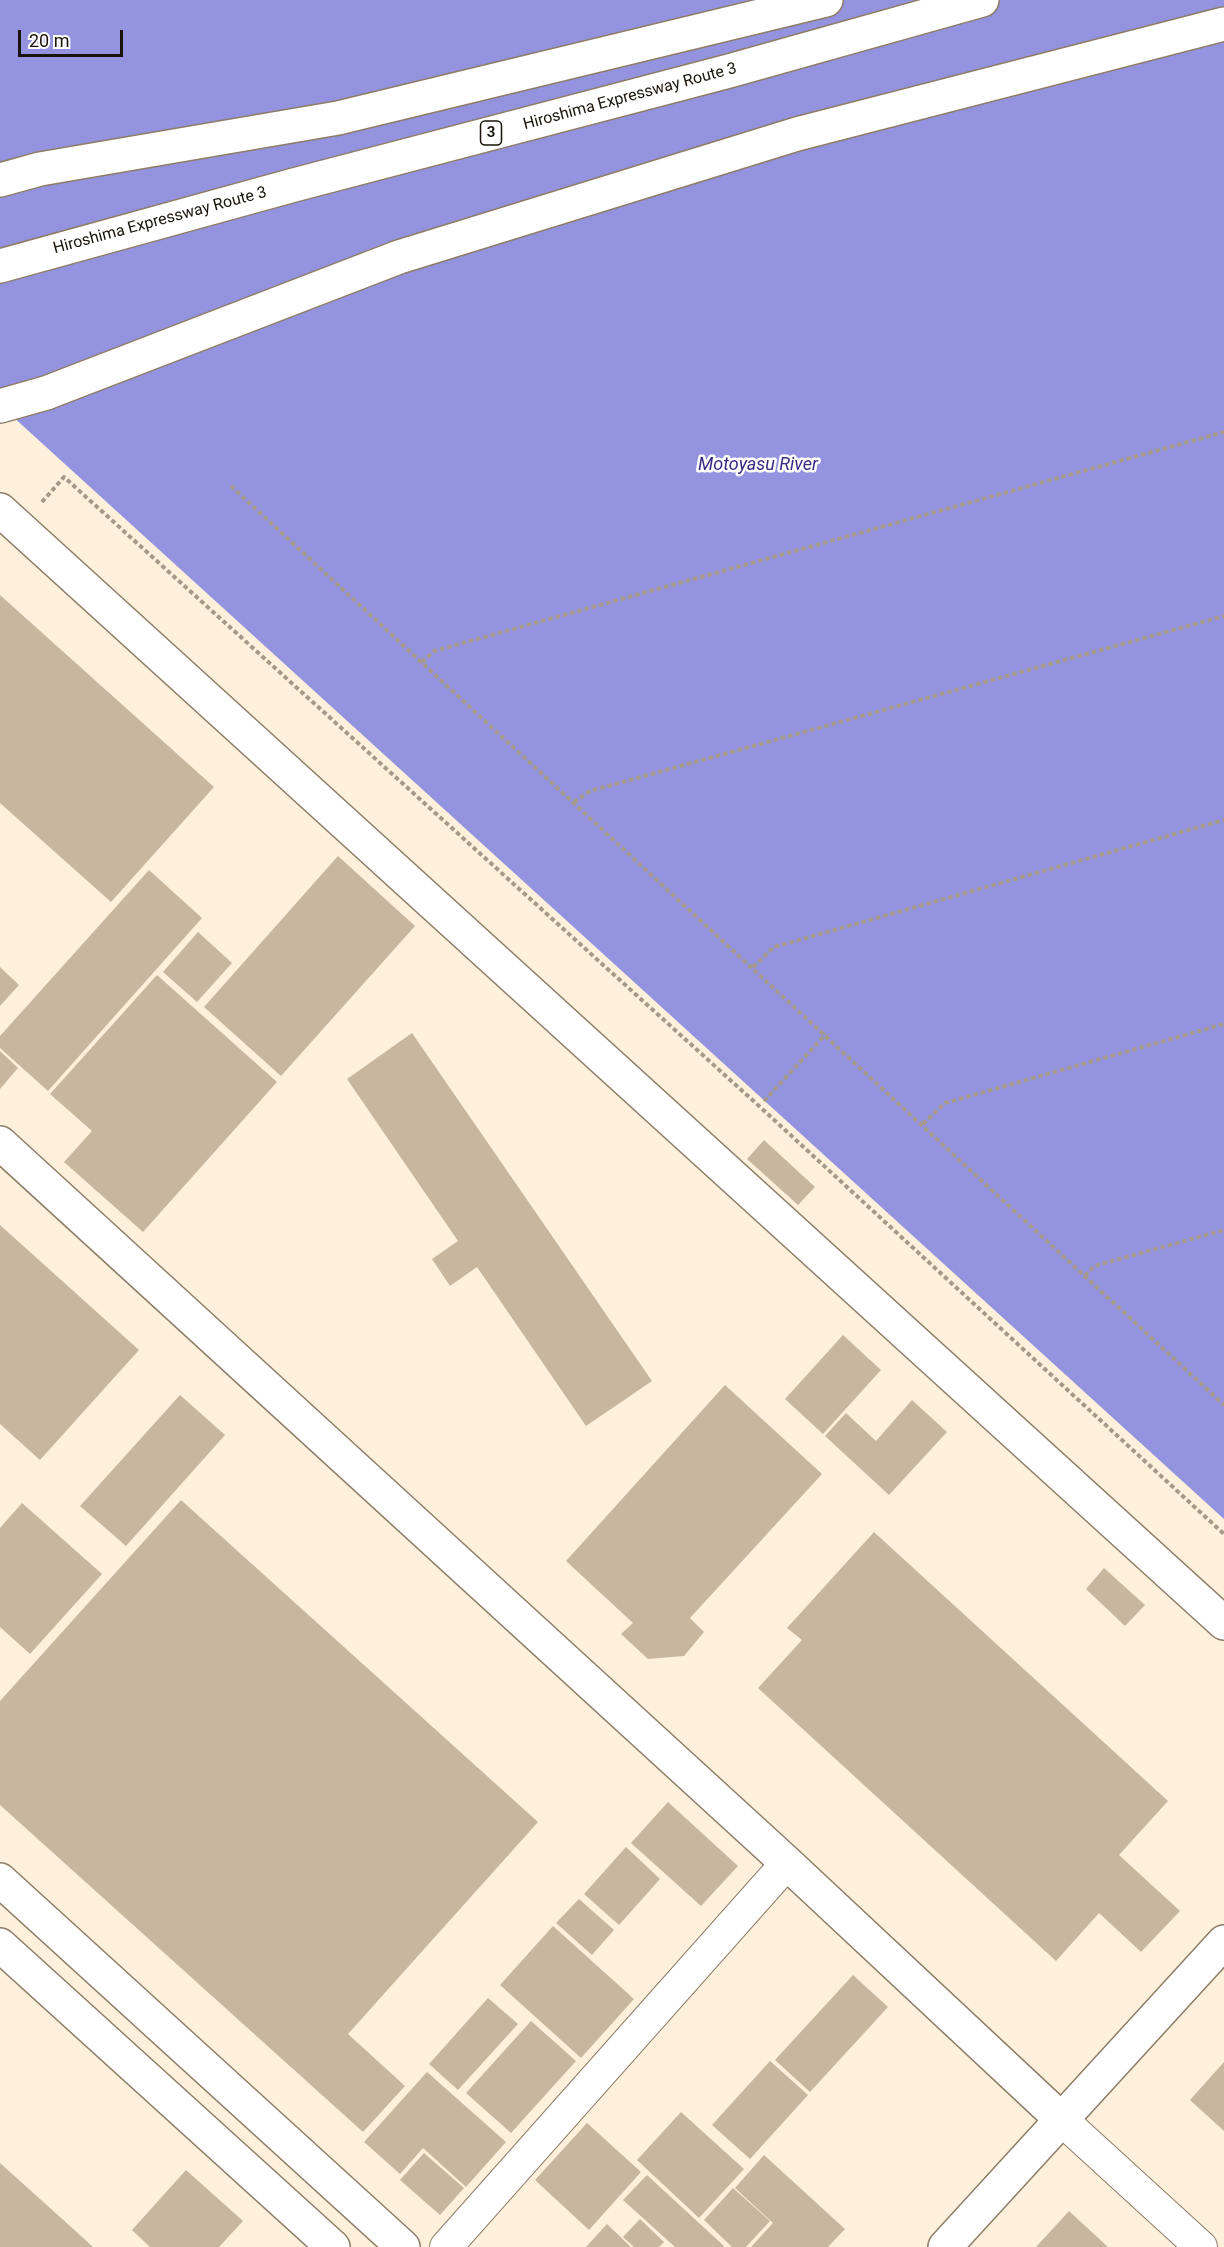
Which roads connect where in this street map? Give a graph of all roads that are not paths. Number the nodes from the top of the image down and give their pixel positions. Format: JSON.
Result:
{"nodes":[{"id":1,"x":826,"y":0,"type":"edge"},
{"id":2,"x":982,"y":0,"type":"edge"},
{"id":3,"x":1224,"y":24,"type":"edge"},
{"id":4,"x":0,"y":180,"type":"edge"},
{"id":5,"x":0,"y":266,"type":"edge"},
{"id":6,"x":0,"y":406,"type":"edge"},
{"id":7,"x":0,"y":510,"type":"edge"},
{"id":8,"x":0,"y":1143,"type":"edge"},
{"id":9,"x":1224,"y":1623,"type":"edge"},
{"id":10,"x":788,"y":1863,"type":"junction"},
{"id":11,"x":0,"y":1880,"type":"edge"},
{"id":12,"x":1224,"y":1942,"type":"edge"},
{"id":13,"x":0,"y":1945,"type":"edge"},
{"id":14,"x":1062,"y":2120,"type":"junction"},
{"id":15,"x":333,"y":2247,"type":"edge"},
{"id":16,"x":403,"y":2247,"type":"edge"},
{"id":17,"x":446,"y":2247,"type":"edge"},
{"id":18,"x":945,"y":2247,"type":"edge"},
{"id":19,"x":1201,"y":2247,"type":"edge"}],
"edges":[{"from":1,"to":4,"type":"main road"},
{"from":2,"to":5,"type":"main road","name":"Hiroshima Expressway Route 3","number":"3"},
{"from":3,"to":6,"type":"main road"},
{"from":7,"to":9,"type":"main road"},
{"from":8,"to":10,"type":"main road"},
{"from":10,"to":14,"type":"main road"},
{"from":10,"to":17,"type":"street"},
{"from":11,"to":16,"type":"main road"},
{"from":12,"to":14,"type":"main road"},
{"from":13,"to":15,"type":"main road"},
{"from":14,"to":18,"type":"main road"},
{"from":14,"to":19,"type":"street"}]}
